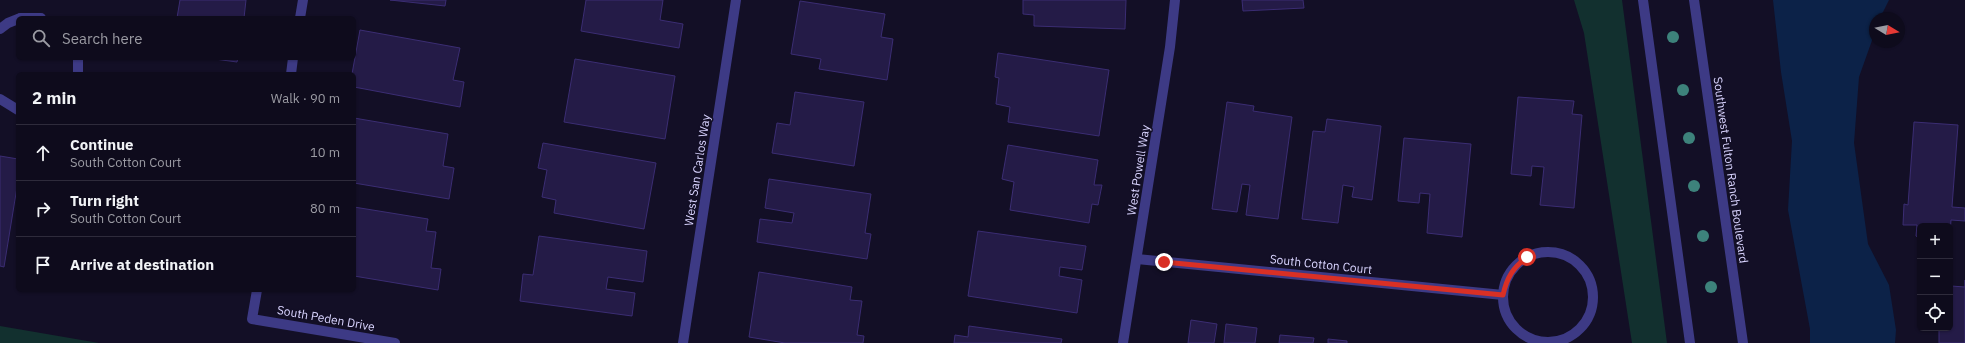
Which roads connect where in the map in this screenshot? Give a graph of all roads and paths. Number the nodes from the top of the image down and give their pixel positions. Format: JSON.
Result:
{"nodes":[{"id":1,"x":303,"y":0,"type":"edge"},
{"id":2,"x":736,"y":0,"type":"edge"},
{"id":3,"x":1175,"y":0,"type":"edge"},
{"id":4,"x":1643,"y":0,"type":"edge"},
{"id":5,"x":1694,"y":0,"type":"edge"},
{"id":6,"x":300,"y":16,"type":"edge"},
{"id":7,"x":16,"y":19,"type":"edge"},
{"id":8,"x":0,"y":29,"type":"edge"},
{"id":9,"x":78,"y":60,"type":"edge"},
{"id":10,"x":293,"y":60,"type":"edge"},
{"id":11,"x":78,"y":72,"type":"edge"},
{"id":12,"x":291,"y":72,"type":"edge"},
{"id":13,"x":0,"y":99,"type":"edge"},
{"id":14,"x":16,"y":109,"type":"edge"},
{"id":15,"x":1137,"y":259,"type":"junction"},
{"id":16,"x":257,"y":292,"type":"edge"},
{"id":17,"x":1503,"y":295,"type":"junction"},
{"id":18,"x":395,"y":343,"type":"edge"},
{"id":19,"x":683,"y":343,"type":"edge"},
{"id":20,"x":1123,"y":343,"type":"edge"},
{"id":21,"x":1690,"y":343,"type":"edge"},
{"id":22,"x":1743,"y":343,"type":"edge"}],
"edges":[{"from":1,"to":6,"type":"street"},
{"from":2,"to":19,"type":"street","name":"West San Carlos Way"},
{"from":3,"to":15,"type":"street","name":"West Powell Way"},
{"from":4,"to":21,"type":"street"},
{"from":5,"to":22,"type":"street","name":"Southwest Fulton Ranch Boulevard"},
{"from":7,"to":8,"type":"street"},
{"from":9,"to":11,"type":"street"},
{"from":10,"to":12,"type":"street"},
{"from":13,"to":14,"type":"street"},
{"from":15,"to":17,"type":"street","name":"South Cotton Court"},
{"from":15,"to":20,"type":"street","name":"West Powell Way"},
{"from":16,"to":18,"type":"street","name":"South Peden Drive"},
{"from":17,"to":17,"type":"street"}]}
